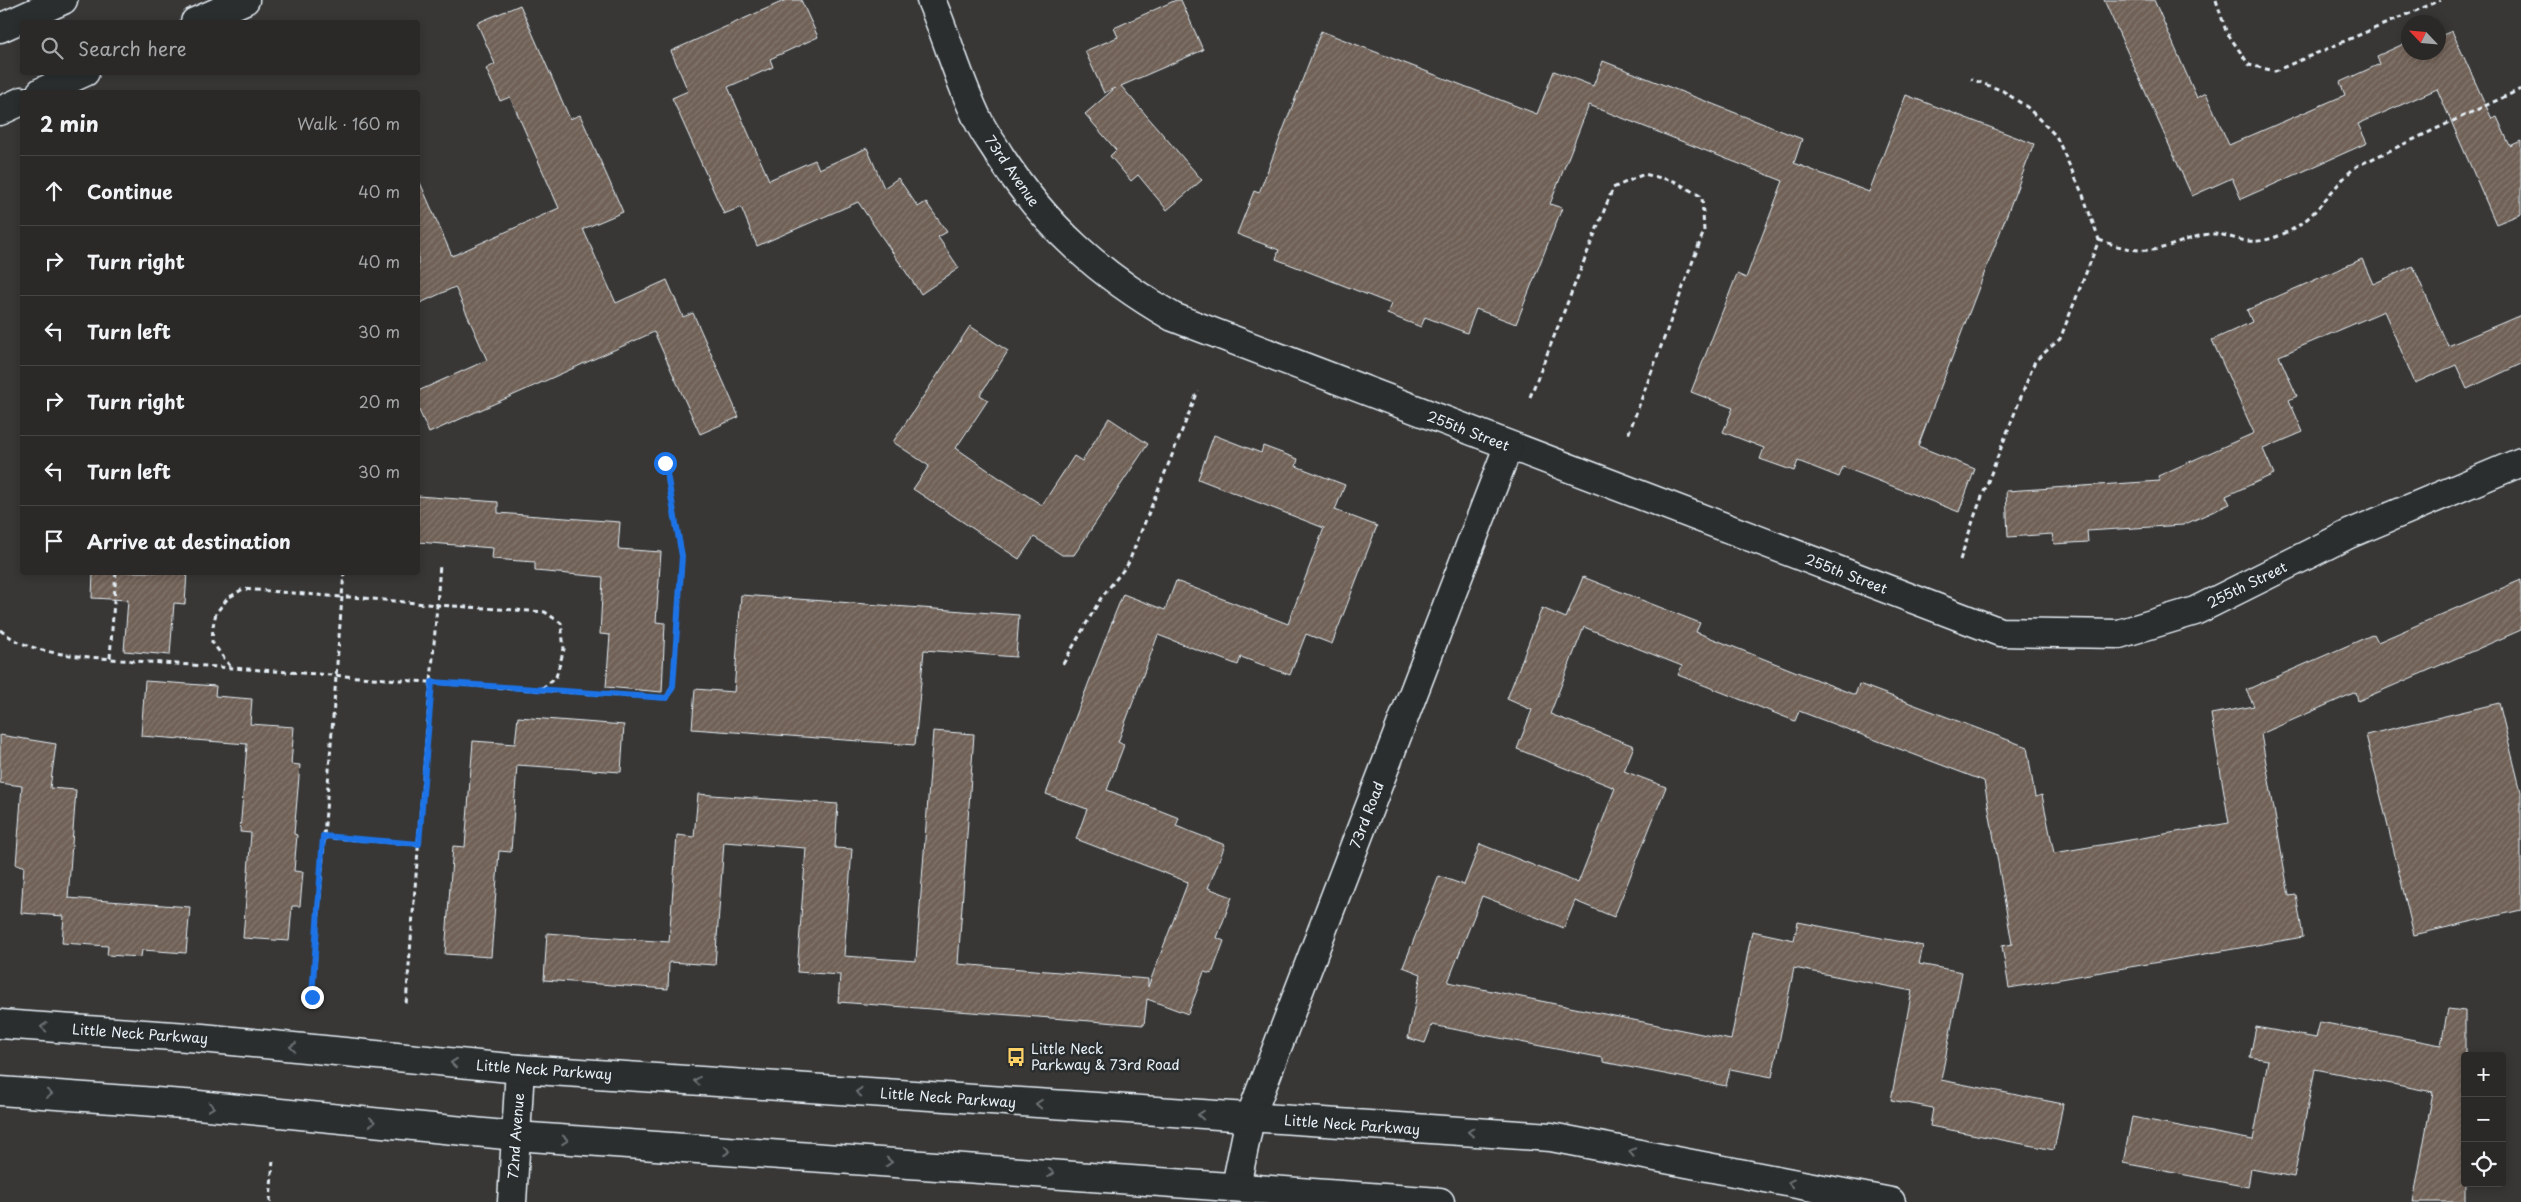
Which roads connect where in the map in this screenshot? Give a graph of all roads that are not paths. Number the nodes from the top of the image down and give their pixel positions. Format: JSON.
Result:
{"nodes":[{"id":1,"x":63,"y":0,"type":"edge"},
{"id":2,"x":245,"y":0,"type":"edge"},
{"id":3,"x":931,"y":0,"type":"edge"},
{"id":4,"x":200,"y":20,"type":"edge"},
{"id":5,"x":0,"y":28,"type":"edge"},
{"id":6,"x":78,"y":75,"type":"edge"},
{"id":7,"x":45,"y":90,"type":"edge"},
{"id":8,"x":20,"y":102,"type":"edge"},
{"id":9,"x":0,"y":111,"type":"edge"},
{"id":10,"x":1173,"y":318,"type":"joint"},
{"id":11,"x":1508,"y":447,"type":"junction"},
{"id":12,"x":2521,"y":462,"type":"edge"},
{"id":13,"x":0,"y":1024,"type":"edge"},
{"id":14,"x":520,"y":1069,"type":"junction"},
{"id":15,"x":0,"y":1091,"type":"edge"},
{"id":16,"x":1250,"y":1118,"type":"junction"},
{"id":17,"x":516,"y":1136,"type":"junction"},
{"id":18,"x":1236,"y":1186,"type":"junction"},
{"id":19,"x":512,"y":1202,"type":"edge"},
{"id":20,"x":1440,"y":1202,"type":"edge"},
{"id":21,"x":1891,"y":1202,"type":"edge"}],
"edges":[{"from":1,"to":5,"type":"main road"},
{"from":2,"to":4,"type":"main road"},
{"from":3,"to":10,"type":"main road","name":"73rd Avenue"},
{"from":6,"to":7,"type":"main road"},
{"from":8,"to":9,"type":"main road"},
{"from":10,"to":11,"type":"main road","name":"255th Street"},
{"from":11,"to":12,"type":"main road","name":"255th Street"},
{"from":11,"to":16,"type":"main road","name":"73rd Road"},
{"from":14,"to":13,"type":"main road","name":"Little Neck Parkway","one_way":true},
{"from":16,"to":14,"type":"main road","name":"Little Neck Parkway","one_way":true},
{"from":14,"to":17,"type":"main road","name":"72nd Avenue"},
{"from":15,"to":17,"type":"main road","one_way":true},
{"from":16,"to":18,"type":"main road","name":"73rd Road"},
{"from":21,"to":16,"type":"main road","name":"Little Neck Parkway","one_way":true},
{"from":17,"to":18,"type":"main road","one_way":true},
{"from":17,"to":19,"type":"main road","name":"72nd Avenue"},
{"from":18,"to":20,"type":"main road"}]}
